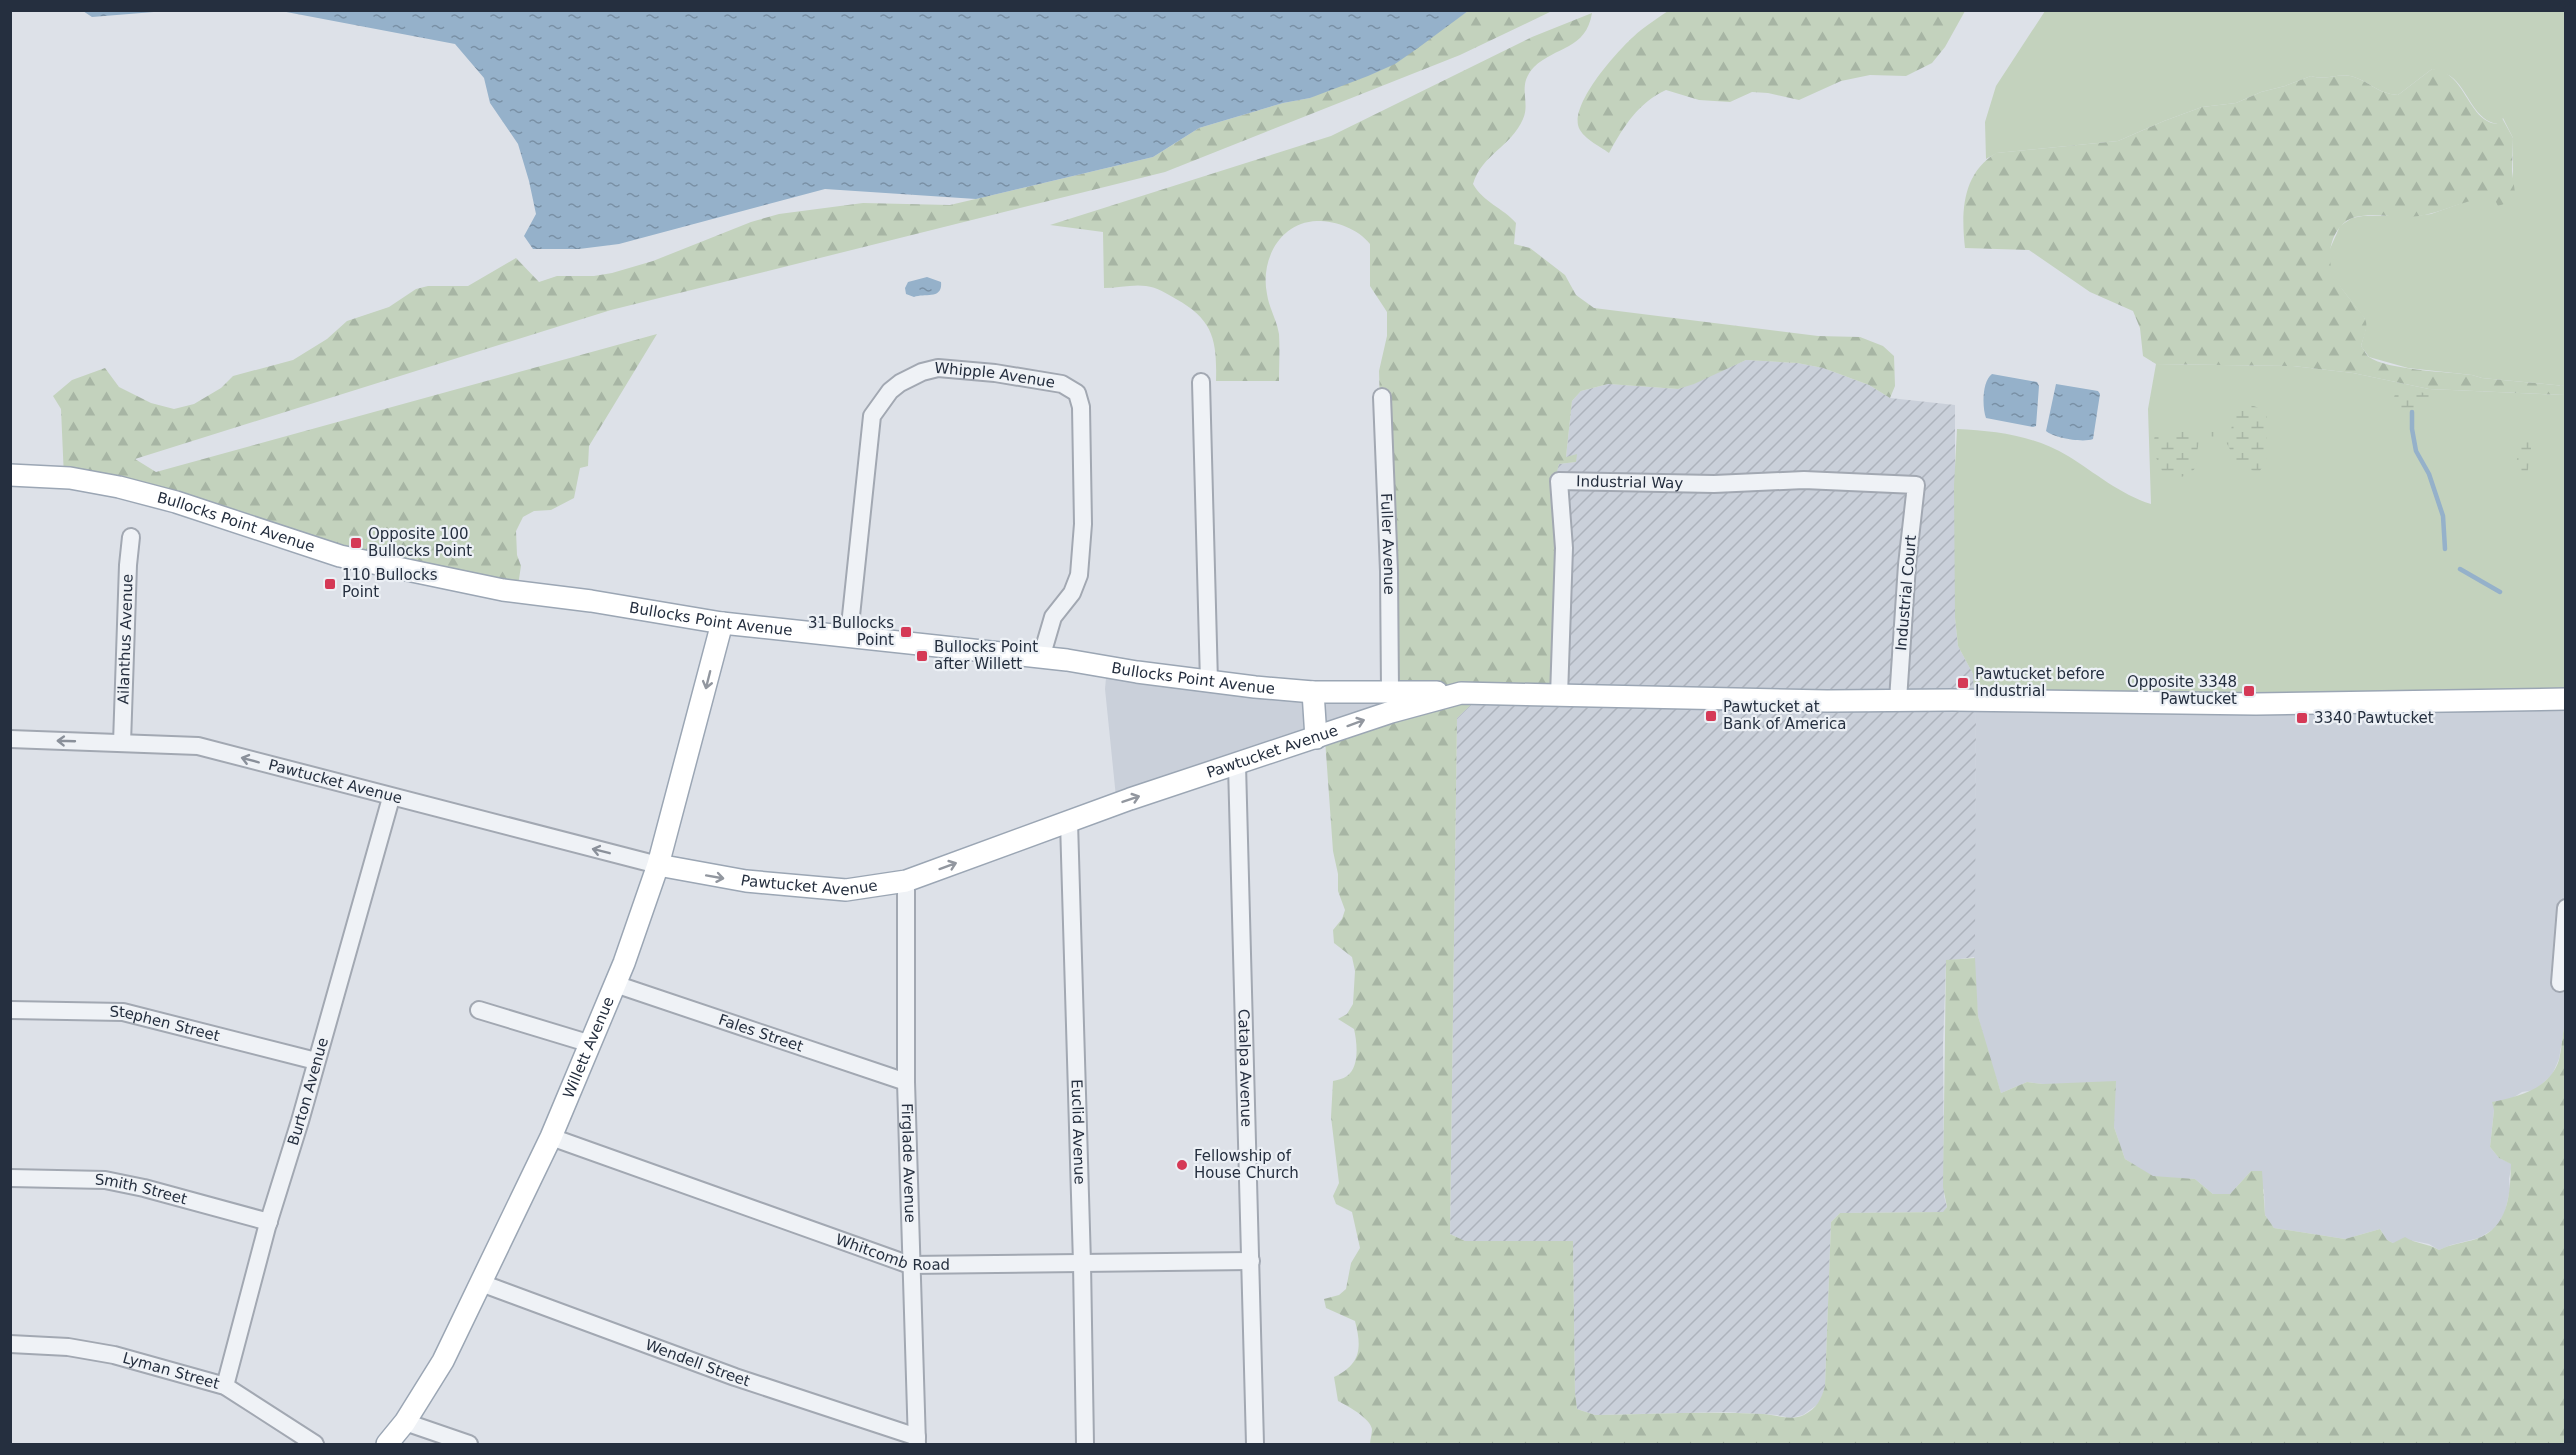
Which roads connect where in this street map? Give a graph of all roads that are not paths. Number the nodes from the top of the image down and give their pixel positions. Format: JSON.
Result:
{"nodes":[{"id":1,"x":1201,"y":382,"type":"dead end"},
{"id":2,"x":1382,"y":397,"type":"dead end"},
{"id":3,"x":10,"y":475,"type":"edge"},
{"id":4,"x":1916,"y":485,"type":"joint"},
{"id":5,"x":132,"y":537,"type":"dead end"},
{"id":6,"x":722,"y":623,"type":"junction"},
{"id":7,"x":849,"y":635,"type":"junction"},
{"id":8,"x":1041,"y":658,"type":"junction"},
{"id":9,"x":1209,"y":682,"type":"junction"},
{"id":10,"x":1313,"y":692,"type":"junction"},
{"id":11,"x":1559,"y":696,"type":"junction"},
{"id":12,"x":2565,"y":699,"type":"edge"},
{"id":13,"x":1898,"y":700,"type":"junction"},
{"id":14,"x":1390,"y":701,"type":"junction"},
{"id":15,"x":1316,"y":738,"type":"junction"},
{"id":16,"x":10,"y":739,"type":"edge"},
{"id":17,"x":122,"y":743,"type":"junction"},
{"id":18,"x":1237,"y":765,"type":"junction"},
{"id":19,"x":391,"y":798,"type":"junction"},
{"id":20,"x":1069,"y":822,"type":"junction"},
{"id":21,"x":658,"y":865,"type":"junction"},
{"id":22,"x":906,"y":881,"type":"junction"},
{"id":23,"x":2565,"y":908,"type":"edge"},
{"id":24,"x":2560,"y":983,"type":"dead end"},
{"id":25,"x":615,"y":984,"type":"junction"},
{"id":26,"x":10,"y":1010,"type":"edge"},
{"id":27,"x":479,"y":1010,"type":"dead end"},
{"id":28,"x":591,"y":1044,"type":"junction"},
{"id":29,"x":316,"y":1061,"type":"junction"},
{"id":30,"x":906,"y":1082,"type":"junction"},
{"id":31,"x":551,"y":1137,"type":"junction"},
{"id":32,"x":10,"y":1178,"type":"edge"},
{"id":33,"x":269,"y":1222,"type":"junction"},
{"id":34,"x":1251,"y":1261,"type":"junction"},
{"id":35,"x":1082,"y":1263,"type":"junction"},
{"id":36,"x":910,"y":1265,"type":"junction"},
{"id":37,"x":480,"y":1283,"type":"junction"},
{"id":38,"x":10,"y":1344,"type":"edge"},
{"id":39,"x":225,"y":1386,"type":"junction"},
{"id":40,"x":405,"y":1422,"type":"junction"},
{"id":41,"x":917,"y":1441,"type":"edge"},
{"id":42,"x":315,"y":1444,"type":"edge"},
{"id":43,"x":387,"y":1444,"type":"edge"},
{"id":44,"x":469,"y":1444,"type":"edge"},
{"id":45,"x":1085,"y":1444,"type":"edge"},
{"id":46,"x":1255,"y":1444,"type":"edge"}],
"edges":[{"from":1,"to":9,"type":"street"},
{"from":2,"to":14,"type":"street","name":"Fuller Avenue"},
{"from":3,"to":6,"type":"main road","name":"Bullocks Point Avenue"},
{"from":4,"to":11,"type":"street","name":"Industrial Way"},
{"from":4,"to":13,"type":"street","name":"Industrial Court"},
{"from":5,"to":17,"type":"street","name":"Ailanthus Avenue"},
{"from":6,"to":7,"type":"main road","name":"Bullocks Point Avenue"},
{"from":6,"to":21,"type":"main road","name":"Willett Avenue","one_way":true},
{"from":7,"to":8,"type":"main road","name":"Bullocks Point Avenue"},
{"from":7,"to":8,"type":"street","name":"Whipple Avenue"},
{"from":8,"to":9,"type":"main road","name":"Bullocks Point Avenue"},
{"from":9,"to":10,"type":"main road","name":"Bullocks Point Avenue"},
{"from":10,"to":14,"type":"main road","name":"Bullocks Point Avenue"},
{"from":10,"to":15,"type":"main road"},
{"from":11,"to":13,"type":"main road"},
{"from":11,"to":14,"type":"main road","name":"Bullocks Point Avenue"},
{"from":12,"to":13,"type":"main road"},
{"from":15,"to":14,"type":"main road","name":"Pawtucket Avenue","one_way":true},
{"from":15,"to":18,"type":"main road","name":"Pawtucket Avenue"},
{"from":17,"to":16,"type":"street","name":"Pawtucket Avenue","one_way":true},
{"from":19,"to":17,"type":"street","name":"Pawtucket Avenue","one_way":true},
{"from":20,"to":18,"type":"main road","name":"Pawtucket Avenue","one_way":true},
{"from":18,"to":34,"type":"street","name":"Catalpa Avenue"},
{"from":21,"to":19,"type":"street","name":"Pawtucket Avenue","one_way":true},
{"from":19,"to":29,"type":"street","name":"Burton Avenue"},
{"from":22,"to":20,"type":"main road","name":"Pawtucket Avenue","one_way":true},
{"from":20,"to":35,"type":"street","name":"Euclid Avenue"},
{"from":21,"to":22,"type":"main road","name":"Pawtucket Avenue","one_way":true},
{"from":21,"to":25,"type":"main road","name":"Willett Avenue"},
{"from":22,"to":30,"type":"street","name":"Firglade Avenue"},
{"from":23,"to":24,"type":"street"},
{"from":25,"to":28,"type":"main road","name":"Willett Avenue"},
{"from":25,"to":30,"type":"street","name":"Fales Street"},
{"from":26,"to":29,"type":"street","name":"Stephen Street"},
{"from":27,"to":28,"type":"street"},
{"from":28,"to":31,"type":"main road","name":"Willett Avenue"},
{"from":29,"to":33,"type":"street","name":"Burton Avenue"},
{"from":30,"to":36,"type":"street","name":"Firglade Avenue"},
{"from":31,"to":36,"type":"street","name":"Whitcomb Road"},
{"from":31,"to":37,"type":"main road","name":"Willett Avenue"},
{"from":32,"to":33,"type":"street","name":"Smith Street"},
{"from":33,"to":39,"type":"street","name":"Burton Avenue"},
{"from":34,"to":35,"type":"street","name":"Whitcomb Road"},
{"from":34,"to":46,"type":"street","name":"Catalpa Avenue"},
{"from":35,"to":36,"type":"street","name":"Whitcomb Road"},
{"from":35,"to":45,"type":"street","name":"Euclid Avenue"},
{"from":36,"to":41,"type":"street","name":"Firglade Avenue"},
{"from":37,"to":40,"type":"main road","name":"Willett Avenue"},
{"from":37,"to":41,"type":"street","name":"Wendell Street"},
{"from":38,"to":39,"type":"street","name":"Lyman Street"},
{"from":39,"to":42,"type":"street","name":"Lyman Street"},
{"from":40,"to":43,"type":"main road","name":"Willett Avenue"},
{"from":40,"to":44,"type":"street"}]}
